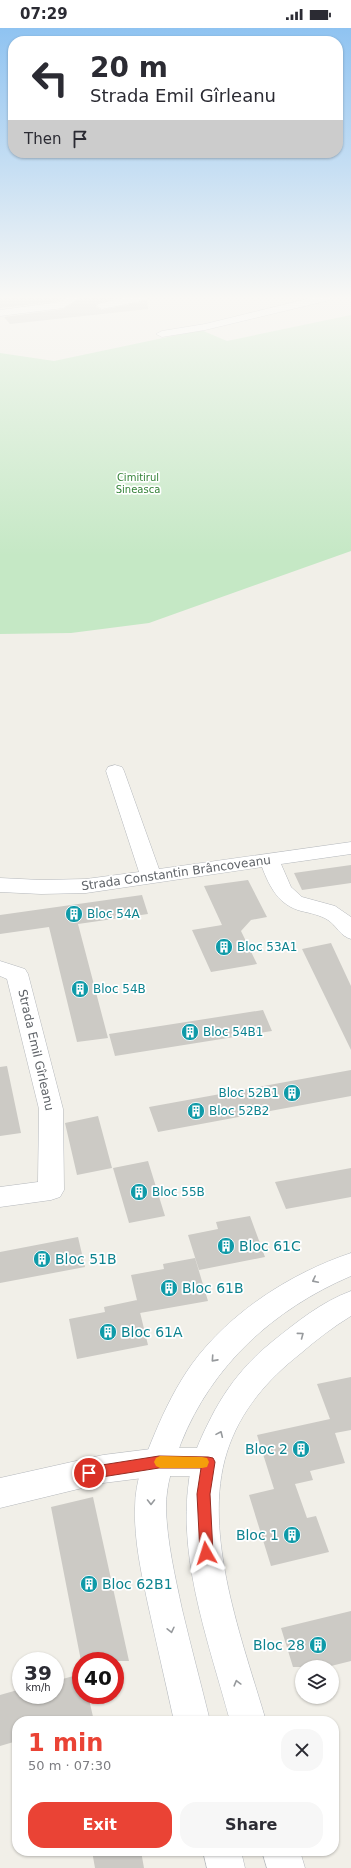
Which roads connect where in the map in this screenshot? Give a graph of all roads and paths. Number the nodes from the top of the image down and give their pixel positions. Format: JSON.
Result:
{"nodes":[{"id":1,"x":116,"y":771,"type":"dead end"},
{"id":2,"x":351,"y":848,"type":"edge"},
{"id":3,"x":269,"y":860,"type":"junction"},
{"id":4,"x":151,"y":876,"type":"junction"},
{"id":5,"x":1,"y":885,"type":"edge"},
{"id":6,"x":351,"y":932,"type":"edge"},
{"id":7,"x":0,"y":968,"type":"edge"},
{"id":8,"x":0,"y":1197,"type":"edge"},
{"id":9,"x":351,"y":1264,"type":"edge"},
{"id":10,"x":351,"y":1303,"type":"edge"},
{"id":11,"x":159,"y":1462,"type":"junction"},
{"id":12,"x":208,"y":1462,"type":"junction"},
{"id":13,"x":0,"y":1493,"type":"edge"},
{"id":14,"x":191,"y":1716,"type":"edge"},
{"id":15,"x":247,"y":1716,"type":"edge"},
{"id":16,"x":223,"y":1856,"type":"edge"},
{"id":17,"x":282,"y":1856,"type":"edge"},
{"id":18,"x":226,"y":1868,"type":"edge"},
{"id":19,"x":286,"y":1868,"type":"edge"}],
"edges":[{"from":1,"to":4,"type":"street"},
{"from":2,"to":3,"type":"street","name":"Strada Constantin Brâncoveanu"},
{"from":3,"to":4,"type":"street","name":"Strada Constantin Brâncoveanu"},
{"from":3,"to":6,"type":"street"},
{"from":4,"to":5,"type":"street","name":"Strada Constantin Brâncoveanu"},
{"from":7,"to":8,"type":"street","name":"Strada Emil Gîrleanu"},
{"from":9,"to":11,"type":"street","one_way":true},
{"from":12,"to":10,"type":"street","one_way":true},
{"from":11,"to":12,"type":"street"},
{"from":11,"to":13,"type":"street"},
{"from":11,"to":14,"type":"street","one_way":true},
{"from":15,"to":12,"type":"street","one_way":true},
{"from":16,"to":18,"type":"street"},
{"from":17,"to":19,"type":"street"}]}
